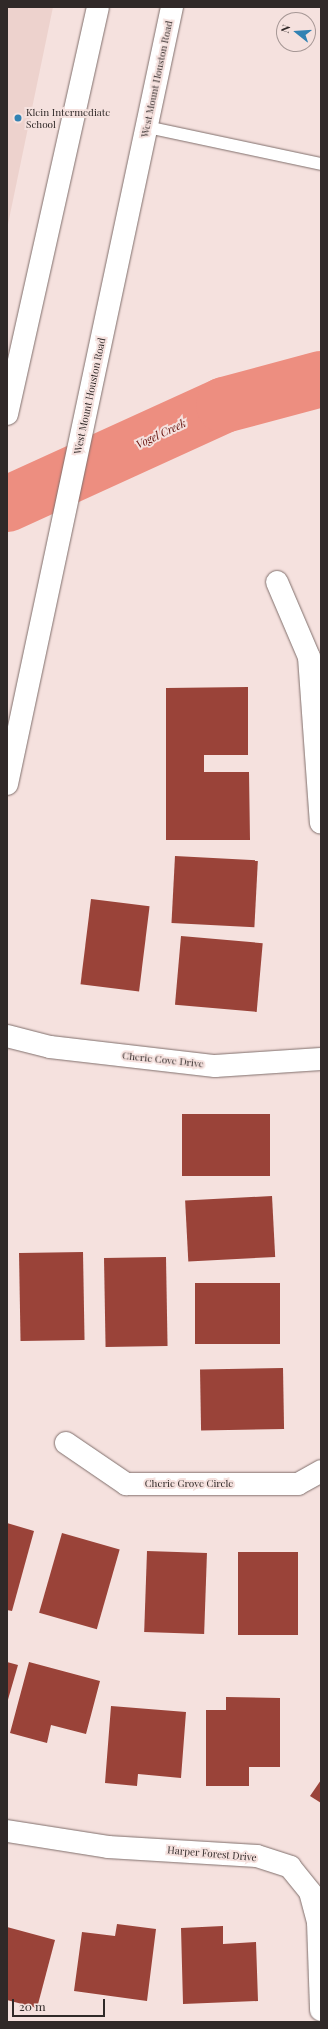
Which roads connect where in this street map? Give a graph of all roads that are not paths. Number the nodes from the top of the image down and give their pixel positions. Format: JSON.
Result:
{"nodes":[{"id":1,"x":98,"y":7,"type":"edge"},
{"id":2,"x":172,"y":7,"type":"edge"},
{"id":3,"x":146,"y":127,"type":"junction"},
{"id":4,"x":321,"y":164,"type":"edge"},
{"id":5,"x":7,"y":414,"type":"edge"},
{"id":6,"x":277,"y":582,"type":"dead end"},
{"id":7,"x":7,"y":784,"type":"edge"},
{"id":8,"x":321,"y":823,"type":"edge"},
{"id":9,"x":7,"y":1036,"type":"edge"},
{"id":10,"x":321,"y":1059,"type":"edge"},
{"id":11,"x":66,"y":1443,"type":"dead end"},
{"id":12,"x":321,"y":1471,"type":"edge"},
{"id":13,"x":7,"y":1831,"type":"edge"},
{"id":14,"x":321,"y":2010,"type":"edge"}],
"edges":[{"from":1,"to":5,"type":"street"},
{"from":2,"to":3,"type":"street","name":"West Mount Houston Road"},
{"from":3,"to":4,"type":"lane"},
{"from":3,"to":7,"type":"street","name":"West Mount Houston Road"},
{"from":6,"to":8,"type":"street"},
{"from":9,"to":10,"type":"street","name":"Cherie Cove Drive"},
{"from":11,"to":12,"type":"street","name":"Cherie Grove Circle"},
{"from":13,"to":14,"type":"street","name":"Harper Forest Drive"}]}
